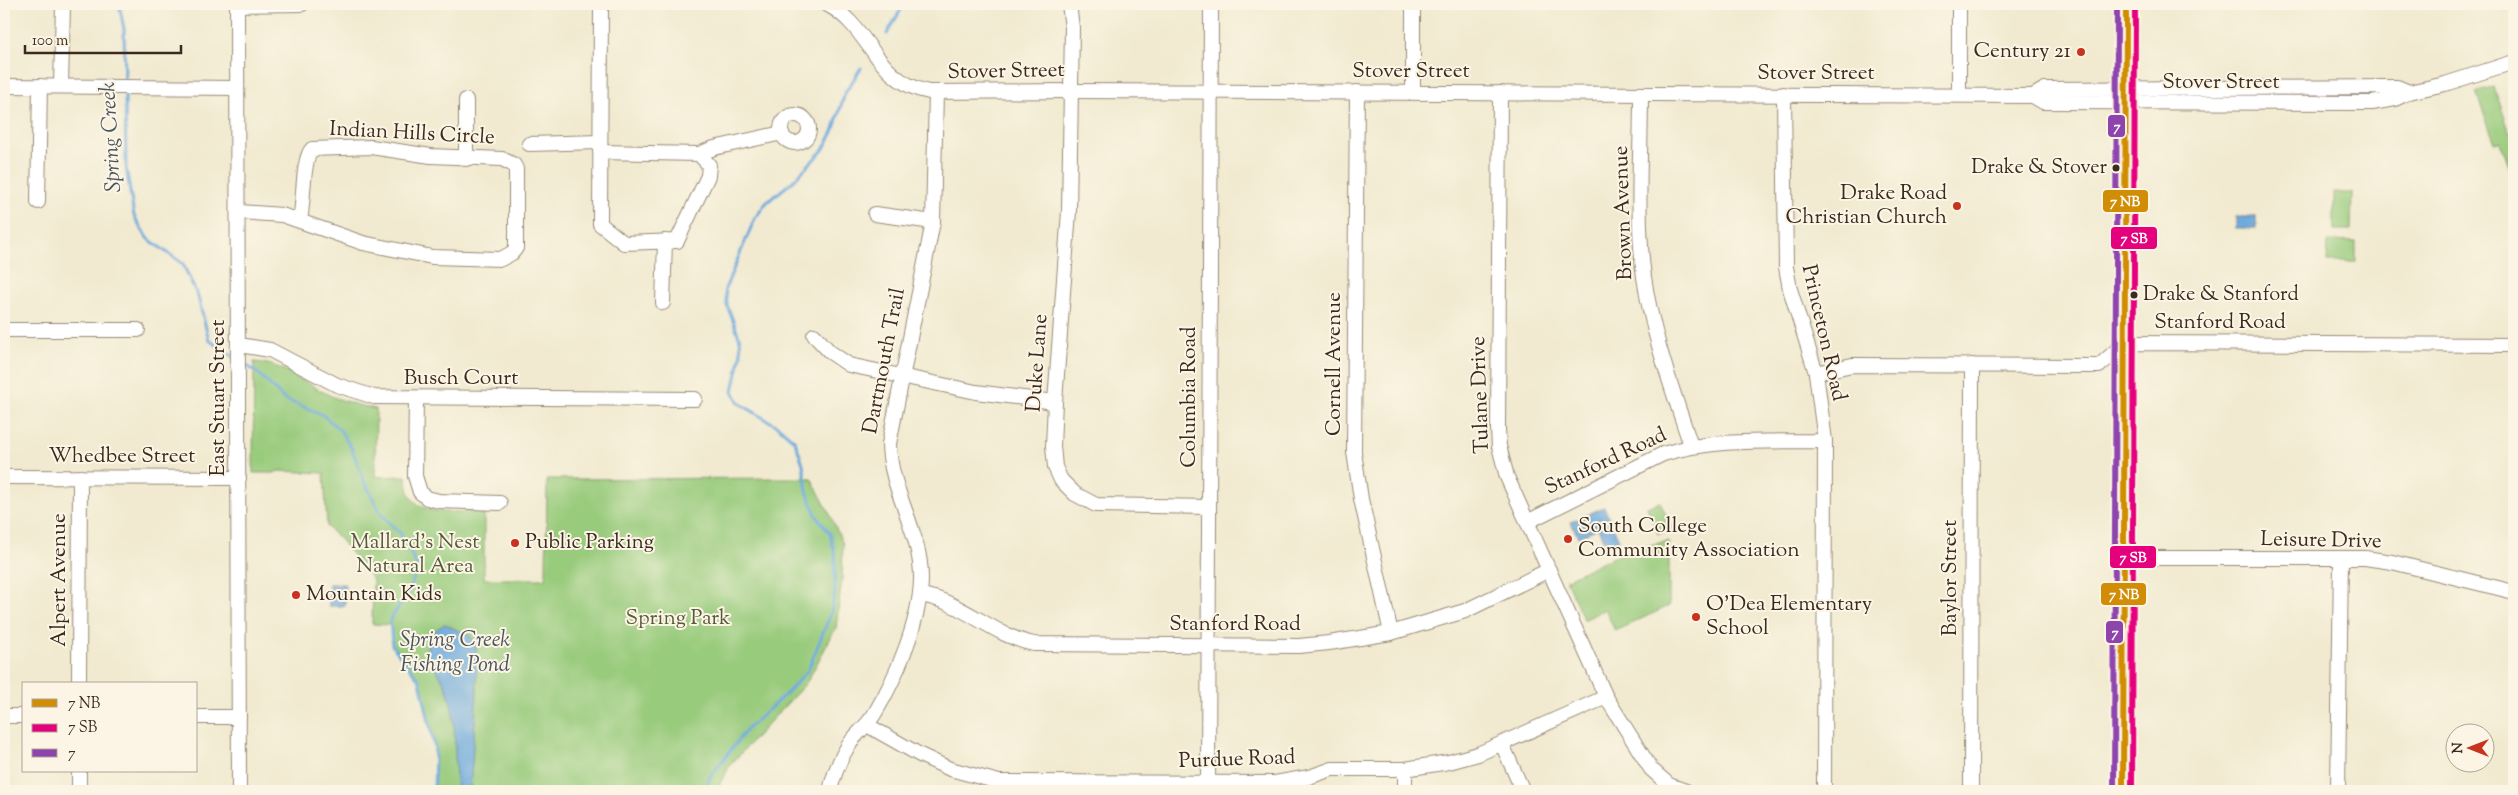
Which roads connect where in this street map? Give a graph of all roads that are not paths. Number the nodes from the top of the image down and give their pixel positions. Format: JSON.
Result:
{"nodes":[{"id":1,"x":63,"y":4,"type":"edge"},
{"id":2,"x":237,"y":4,"type":"edge"},
{"id":3,"x":302,"y":4,"type":"edge"},
{"id":4,"x":601,"y":4,"type":"edge"},
{"id":5,"x":1069,"y":4,"type":"edge"},
{"id":6,"x":1211,"y":4,"type":"edge"},
{"id":7,"x":1413,"y":4,"type":"edge"},
{"id":8,"x":1959,"y":4,"type":"edge"},
{"id":9,"x":2126,"y":4,"type":"edge"},
{"id":10,"x":833,"y":5,"type":"edge"},
{"id":11,"x":2514,"y":62,"type":"edge"},
{"id":12,"x":4,"y":86,"type":"edge"},
{"id":13,"x":40,"y":86,"type":"junction"},
{"id":14,"x":61,"y":86,"type":"junction"},
{"id":15,"x":237,"y":88,"type":"junction"},
{"id":16,"x":1071,"y":91,"type":"junction"},
{"id":17,"x":1210,"y":91,"type":"junction"},
{"id":18,"x":936,"y":92,"type":"junction"},
{"id":19,"x":1357,"y":92,"type":"junction"},
{"id":20,"x":1413,"y":92,"type":"junction"},
{"id":21,"x":1500,"y":93,"type":"junction"},
{"id":22,"x":1641,"y":94,"type":"junction"},
{"id":23,"x":1784,"y":94,"type":"junction"},
{"id":24,"x":1959,"y":95,"type":"junction"},
{"id":25,"x":2126,"y":96,"type":"junction"},
{"id":26,"x":466,"y":100,"type":"dead end"},
{"id":27,"x":782,"y":133,"type":"dead end"},
{"id":28,"x":530,"y":144,"type":"dead end"},
{"id":29,"x":600,"y":147,"type":"junction"},
{"id":30,"x":699,"y":154,"type":"junction"},
{"id":31,"x":466,"y":159,"type":"junction"},
{"id":32,"x":38,"y":202,"type":"dead end"},
{"id":33,"x":239,"y":212,"type":"junction"},
{"id":34,"x":875,"y":214,"type":"dead end"},
{"id":35,"x":300,"y":220,"type":"junction"},
{"id":36,"x":933,"y":222,"type":"junction"},
{"id":37,"x":665,"y":241,"type":"junction"},
{"id":38,"x":663,"y":303,"type":"dead end"},
{"id":39,"x":4,"y":330,"type":"edge"},
{"id":40,"x":138,"y":330,"type":"dead end"},
{"id":41,"x":814,"y":335,"type":"dead end"},
{"id":42,"x":2125,"y":343,"type":"junction"},
{"id":43,"x":2514,"y":345,"type":"edge"},
{"id":44,"x":239,"y":346,"type":"junction"},
{"id":45,"x":1972,"y":365,"type":"junction"},
{"id":46,"x":1816,"y":373,"type":"junction"},
{"id":47,"x":902,"y":376,"type":"junction"},
{"id":48,"x":416,"y":399,"type":"junction"},
{"id":49,"x":695,"y":400,"type":"dead end"},
{"id":50,"x":1055,"y":402,"type":"junction"},
{"id":51,"x":1825,"y":441,"type":"junction"},
{"id":52,"x":1691,"y":446,"type":"junction"},
{"id":53,"x":4,"y":477,"type":"edge"},
{"id":54,"x":80,"y":477,"type":"junction"},
{"id":55,"x":239,"y":478,"type":"junction"},
{"id":56,"x":500,"y":504,"type":"dead end"},
{"id":57,"x":1209,"y":507,"type":"junction"},
{"id":58,"x":1527,"y":522,"type":"junction"},
{"id":59,"x":2124,"y":558,"type":"junction"},
{"id":60,"x":2341,"y":559,"type":"junction"},
{"id":61,"x":1549,"y":570,"type":"junction"},
{"id":62,"x":2514,"y":592,"type":"edge"},
{"id":63,"x":920,"y":595,"type":"junction"},
{"id":64,"x":1391,"y":633,"type":"junction"},
{"id":65,"x":1209,"y":645,"type":"junction"},
{"id":66,"x":79,"y":682,"type":"edge"},
{"id":67,"x":1606,"y":697,"type":"junction"},
{"id":68,"x":4,"y":716,"type":"edge"},
{"id":69,"x":22,"y":716,"type":"edge"},
{"id":70,"x":198,"y":716,"type":"edge"},
{"id":71,"x":239,"y":717,"type":"junction"},
{"id":72,"x":867,"y":725,"type":"junction"},
{"id":73,"x":1502,"y":744,"type":"junction"},
{"id":74,"x":1405,"y":769,"type":"junction"},
{"id":75,"x":79,"y":772,"type":"edge"},
{"id":76,"x":1208,"y":787,"type":"edge"},
{"id":77,"x":79,"y":791,"type":"edge"},
{"id":78,"x":238,"y":791,"type":"edge"},
{"id":79,"x":830,"y":791,"type":"edge"},
{"id":80,"x":1405,"y":791,"type":"edge"},
{"id":81,"x":1523,"y":791,"type":"edge"},
{"id":82,"x":1686,"y":791,"type":"edge"},
{"id":83,"x":1824,"y":791,"type":"edge"},
{"id":84,"x":1971,"y":791,"type":"edge"},
{"id":85,"x":2123,"y":791,"type":"edge"},
{"id":86,"x":2338,"y":791,"type":"edge"}],
"edges":[{"from":1,"to":14,"type":"street"},
{"from":2,"to":3,"type":"street"},
{"from":2,"to":15,"type":"street","name":"East Stuart Street"},
{"from":4,"to":29,"type":"street"},
{"from":5,"to":16,"type":"street","name":"Duke Lane"},
{"from":6,"to":17,"type":"street","name":"Columbia Road"},
{"from":7,"to":20,"type":"street"},
{"from":8,"to":24,"type":"street"},
{"from":9,"to":25,"type":"main road"},
{"from":10,"to":18,"type":"street","name":"Stover Street"},
{"from":11,"to":25,"type":"street","name":"Stover Street"},
{"from":12,"to":13,"type":"street"},
{"from":13,"to":14,"type":"street"},
{"from":13,"to":32,"type":"street"},
{"from":14,"to":15,"type":"street"},
{"from":15,"to":33,"type":"street","name":"East Stuart Street"},
{"from":16,"to":17,"type":"street","name":"Stover Street"},
{"from":16,"to":18,"type":"street","name":"Stover Street"},
{"from":16,"to":50,"type":"street","name":"Duke Lane"},
{"from":17,"to":19,"type":"street","name":"Stover Street"},
{"from":17,"to":57,"type":"street","name":"Columbia Road"},
{"from":18,"to":36,"type":"street","name":"Dartmouth Trail"},
{"from":19,"to":20,"type":"street","name":"Stover Street"},
{"from":19,"to":64,"type":"street","name":"Cornell Avenue"},
{"from":20,"to":21,"type":"street","name":"Stover Street"},
{"from":21,"to":22,"type":"street","name":"Stover Street"},
{"from":21,"to":58,"type":"street","name":"Tulane Drive"},
{"from":22,"to":23,"type":"street","name":"Stover Street"},
{"from":22,"to":52,"type":"street","name":"Brown Avenue"},
{"from":23,"to":24,"type":"street","name":"Stover Street"},
{"from":23,"to":46,"type":"street","name":"Princeton Road"},
{"from":24,"to":25,"type":"street","name":"Stover Street"},
{"from":25,"to":42,"type":"main road"},
{"from":26,"to":31,"type":"street"},
{"from":27,"to":30,"type":"street"},
{"from":28,"to":29,"type":"street"},
{"from":29,"to":30,"type":"street"},
{"from":29,"to":37,"type":"street"},
{"from":30,"to":37,"type":"street"},
{"from":31,"to":35,"type":"street","name":"Indian Hills Circle"},
{"from":31,"to":35,"type":"street","name":"Indian Hills Circle"},
{"from":33,"to":35,"type":"street","name":"Indian Hills Circle"},
{"from":33,"to":44,"type":"street","name":"East Stuart Street"},
{"from":34,"to":36,"type":"street"},
{"from":36,"to":47,"type":"street","name":"Dartmouth Trail"},
{"from":37,"to":38,"type":"street"},
{"from":39,"to":40,"type":"street"},
{"from":41,"to":47,"type":"street"},
{"from":42,"to":43,"type":"street","name":"Stanford Road"},
{"from":42,"to":45,"type":"street","name":"Stanford Road"},
{"from":42,"to":59,"type":"main road"},
{"from":44,"to":48,"type":"street","name":"Busch Court"},
{"from":44,"to":55,"type":"street","name":"East Stuart Street"},
{"from":45,"to":46,"type":"street","name":"Stanford Road"},
{"from":45,"to":84,"type":"street","name":"Baylor Street"},
{"from":46,"to":51,"type":"street","name":"Princeton Road"},
{"from":47,"to":50,"type":"street"},
{"from":47,"to":63,"type":"street","name":"Dartmouth Trail"},
{"from":48,"to":49,"type":"street","name":"Busch Court"},
{"from":48,"to":56,"type":"street"},
{"from":50,"to":57,"type":"street","name":"Duke Lane"},
{"from":51,"to":52,"type":"street","name":"Stanford Road"},
{"from":51,"to":83,"type":"street","name":"Princeton Road"},
{"from":52,"to":58,"type":"street","name":"Stanford Road"},
{"from":53,"to":54,"type":"street","name":"Whedbee Street"},
{"from":54,"to":55,"type":"street","name":"Whedbee Street"},
{"from":54,"to":66,"type":"street","name":"Alpert Avenue"},
{"from":55,"to":71,"type":"street","name":"East Stuart Street"},
{"from":57,"to":65,"type":"street","name":"Columbia Road"},
{"from":58,"to":61,"type":"street","name":"Tulane Drive"},
{"from":59,"to":60,"type":"street","name":"Leisure Drive"},
{"from":59,"to":85,"type":"main road"},
{"from":60,"to":62,"type":"street","name":"Leisure Drive"},
{"from":60,"to":86,"type":"street"},
{"from":61,"to":64,"type":"street","name":"Stanford Road"},
{"from":61,"to":67,"type":"street","name":"Tulane Drive"},
{"from":63,"to":65,"type":"street","name":"Stanford Road"},
{"from":63,"to":72,"type":"street","name":"Dartmouth Trail"},
{"from":64,"to":65,"type":"street","name":"Stanford Road"},
{"from":65,"to":76,"type":"street","name":"Columbia Road"},
{"from":67,"to":73,"type":"street","name":"Purdue Road"},
{"from":67,"to":82,"type":"street","name":"Tulane Drive"},
{"from":68,"to":69,"type":"street"},
{"from":70,"to":71,"type":"street"},
{"from":71,"to":78,"type":"street","name":"East Stuart Street"},
{"from":72,"to":76,"type":"street","name":"Purdue Road"},
{"from":72,"to":79,"type":"street","name":"Dartmouth Trail"},
{"from":73,"to":74,"type":"street","name":"Purdue Road"},
{"from":73,"to":81,"type":"street"},
{"from":74,"to":76,"type":"street","name":"Purdue Road"},
{"from":74,"to":80,"type":"street"},
{"from":75,"to":77,"type":"street"}]}
